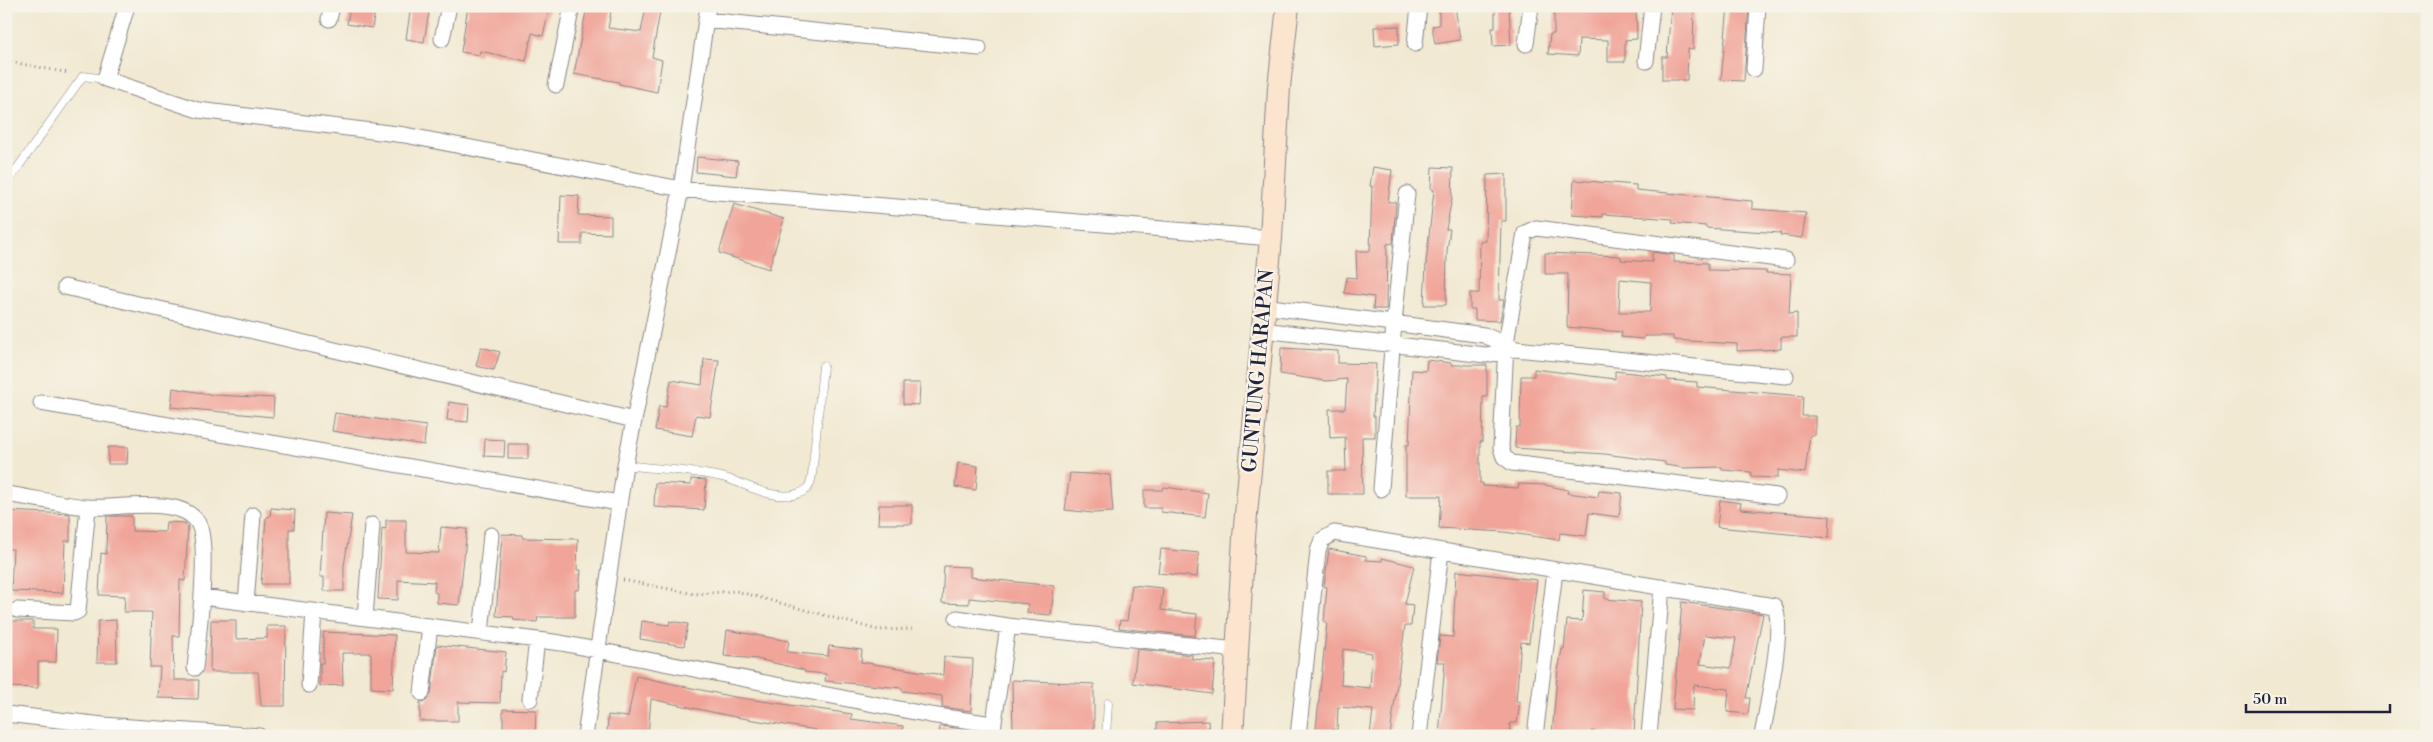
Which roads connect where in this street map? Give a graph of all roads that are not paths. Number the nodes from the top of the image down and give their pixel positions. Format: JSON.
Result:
{"nodes":[{"id":1,"x":127,"y":6,"type":"edge"},
{"id":2,"x":450,"y":6,"type":"edge"},
{"id":3,"x":572,"y":6,"type":"edge"},
{"id":4,"x":1288,"y":6,"type":"edge"},
{"id":5,"x":1419,"y":6,"type":"edge"},
{"id":6,"x":1531,"y":6,"type":"edge"},
{"id":7,"x":1652,"y":6,"type":"edge"},
{"id":8,"x":1758,"y":6,"type":"edge"},
{"id":9,"x":707,"y":13,"type":"edge"},
{"id":10,"x":442,"y":39,"type":"dead end"},
{"id":11,"x":1415,"y":44,"type":"dead end"},
{"id":12,"x":1526,"y":44,"type":"dead end"},
{"id":13,"x":979,"y":48,"type":"dead end"},
{"id":14,"x":1646,"y":61,"type":"dead end"},
{"id":15,"x":1754,"y":69,"type":"dead end"},
{"id":16,"x":105,"y":79,"type":"junction"},
{"id":17,"x":556,"y":85,"type":"dead end"},
{"id":18,"x":6,"y":184,"type":"edge"},
{"id":19,"x":681,"y":189,"type":"junction"},
{"id":20,"x":1407,"y":194,"type":"dead end"},
{"id":21,"x":1271,"y":238,"type":"junction"},
{"id":22,"x":1786,"y":260,"type":"dead end"},
{"id":23,"x":65,"y":287,"type":"dead end"},
{"id":24,"x":1263,"y":306,"type":"junction"},
{"id":25,"x":1394,"y":323,"type":"junction"},
{"id":26,"x":1262,"y":330,"type":"junction"},
{"id":27,"x":1392,"y":346,"type":"junction"},
{"id":28,"x":1509,"y":348,"type":"junction"},
{"id":29,"x":823,"y":366,"type":"dead end"},
{"id":30,"x":1786,"y":376,"type":"dead end"},
{"id":31,"x":41,"y":403,"type":"dead end"},
{"id":32,"x":634,"y":420,"type":"junction"},
{"id":33,"x":626,"y":465,"type":"junction"},
{"id":34,"x":1382,"y":489,"type":"dead end"},
{"id":35,"x":6,"y":494,"type":"edge"},
{"id":36,"x":1777,"y":496,"type":"dead end"},
{"id":37,"x":619,"y":503,"type":"junction"},
{"id":38,"x":88,"y":507,"type":"junction"},
{"id":39,"x":253,"y":515,"type":"dead end"},
{"id":40,"x":372,"y":525,"type":"dead end"},
{"id":41,"x":491,"y":535,"type":"dead end"},
{"id":42,"x":1441,"y":551,"type":"junction"},
{"id":43,"x":1555,"y":571,"type":"junction"},
{"id":44,"x":1662,"y":586,"type":"junction"},
{"id":45,"x":202,"y":597,"type":"junction"},
{"id":46,"x":246,"y":603,"type":"junction"},
{"id":47,"x":17,"y":610,"type":"dead end"},
{"id":48,"x":314,"y":611,"type":"junction"},
{"id":49,"x":365,"y":618,"type":"junction"},
{"id":50,"x":957,"y":618,"type":"dead end"},
{"id":51,"x":430,"y":626,"type":"junction"},
{"id":52,"x":1008,"y":626,"type":"junction"},
{"id":53,"x":481,"y":633,"type":"junction"},
{"id":54,"x":537,"y":640,"type":"junction"},
{"id":55,"x":1237,"y":650,"type":"junction"},
{"id":56,"x":597,"y":652,"type":"junction"},
{"id":57,"x":195,"y":668,"type":"dead end"},
{"id":58,"x":309,"y":685,"type":"dead end"},
{"id":59,"x":422,"y":693,"type":"dead end"},
{"id":60,"x":530,"y":698,"type":"dead end"},
{"id":61,"x":1108,"y":703,"type":"dead end"},
{"id":62,"x":6,"y":714,"type":"edge"},
{"id":63,"x":992,"y":730,"type":"edge"},
{"id":64,"x":259,"y":736,"type":"edge"},
{"id":65,"x":585,"y":736,"type":"edge"},
{"id":66,"x":1106,"y":736,"type":"edge"},
{"id":67,"x":1232,"y":736,"type":"edge"},
{"id":68,"x":1298,"y":736,"type":"edge"},
{"id":69,"x":1419,"y":736,"type":"edge"},
{"id":70,"x":1535,"y":736,"type":"edge"},
{"id":71,"x":1649,"y":736,"type":"edge"},
{"id":72,"x":1762,"y":736,"type":"edge"}],
"edges":[{"from":1,"to":16,"type":"street"},
{"from":2,"to":10,"type":"street"},
{"from":3,"to":17,"type":"street"},
{"from":4,"to":21,"type":"street","name":"GUNTUNG HARAPAN"},
{"from":5,"to":11,"type":"street"},
{"from":6,"to":12,"type":"street"},
{"from":7,"to":14,"type":"street"},
{"from":8,"to":15,"type":"street"},
{"from":9,"to":13,"type":"street"},
{"from":9,"to":19,"type":"street"},
{"from":16,"to":18,"type":"lane"},
{"from":16,"to":19,"type":"street"},
{"from":19,"to":21,"type":"street"},
{"from":19,"to":32,"type":"street"},
{"from":20,"to":25,"type":"street"},
{"from":21,"to":24,"type":"street","name":"GUNTUNG HARAPAN"},
{"from":22,"to":28,"type":"street"},
{"from":23,"to":32,"type":"street"},
{"from":24,"to":25,"type":"street"},
{"from":24,"to":26,"type":"street","name":"GUNTUNG HARAPAN"},
{"from":25,"to":27,"type":"street"},
{"from":25,"to":28,"type":"street"},
{"from":26,"to":27,"type":"street"},
{"from":26,"to":55,"type":"street","name":"GUNTUNG HARAPAN"},
{"from":27,"to":28,"type":"street"},
{"from":27,"to":34,"type":"street"},
{"from":28,"to":30,"type":"street"},
{"from":28,"to":36,"type":"street"},
{"from":29,"to":33,"type":"lane"},
{"from":31,"to":37,"type":"street"},
{"from":32,"to":33,"type":"street"},
{"from":33,"to":37,"type":"street"},
{"from":35,"to":38,"type":"street"},
{"from":37,"to":56,"type":"street"},
{"from":38,"to":45,"type":"street"},
{"from":38,"to":47,"type":"street"},
{"from":39,"to":46,"type":"street"},
{"from":40,"to":49,"type":"street"},
{"from":41,"to":53,"type":"street"},
{"from":42,"to":43,"type":"street"},
{"from":42,"to":68,"type":"street"},
{"from":42,"to":69,"type":"street"},
{"from":43,"to":44,"type":"street"},
{"from":43,"to":70,"type":"street"},
{"from":44,"to":71,"type":"street"},
{"from":44,"to":72,"type":"street"},
{"from":45,"to":46,"type":"street"},
{"from":45,"to":57,"type":"street"},
{"from":46,"to":48,"type":"street"},
{"from":48,"to":49,"type":"street"},
{"from":48,"to":58,"type":"street"},
{"from":49,"to":51,"type":"street"},
{"from":50,"to":52,"type":"street"},
{"from":51,"to":53,"type":"street"},
{"from":51,"to":59,"type":"street"},
{"from":52,"to":55,"type":"street"},
{"from":52,"to":63,"type":"street"},
{"from":53,"to":54,"type":"street"},
{"from":54,"to":56,"type":"street"},
{"from":54,"to":60,"type":"street"},
{"from":55,"to":67,"type":"street","name":"GUNTUNG HARAPAN"},
{"from":56,"to":63,"type":"street"},
{"from":56,"to":65,"type":"street"},
{"from":61,"to":66,"type":"lane"},
{"from":62,"to":64,"type":"street"}]}
